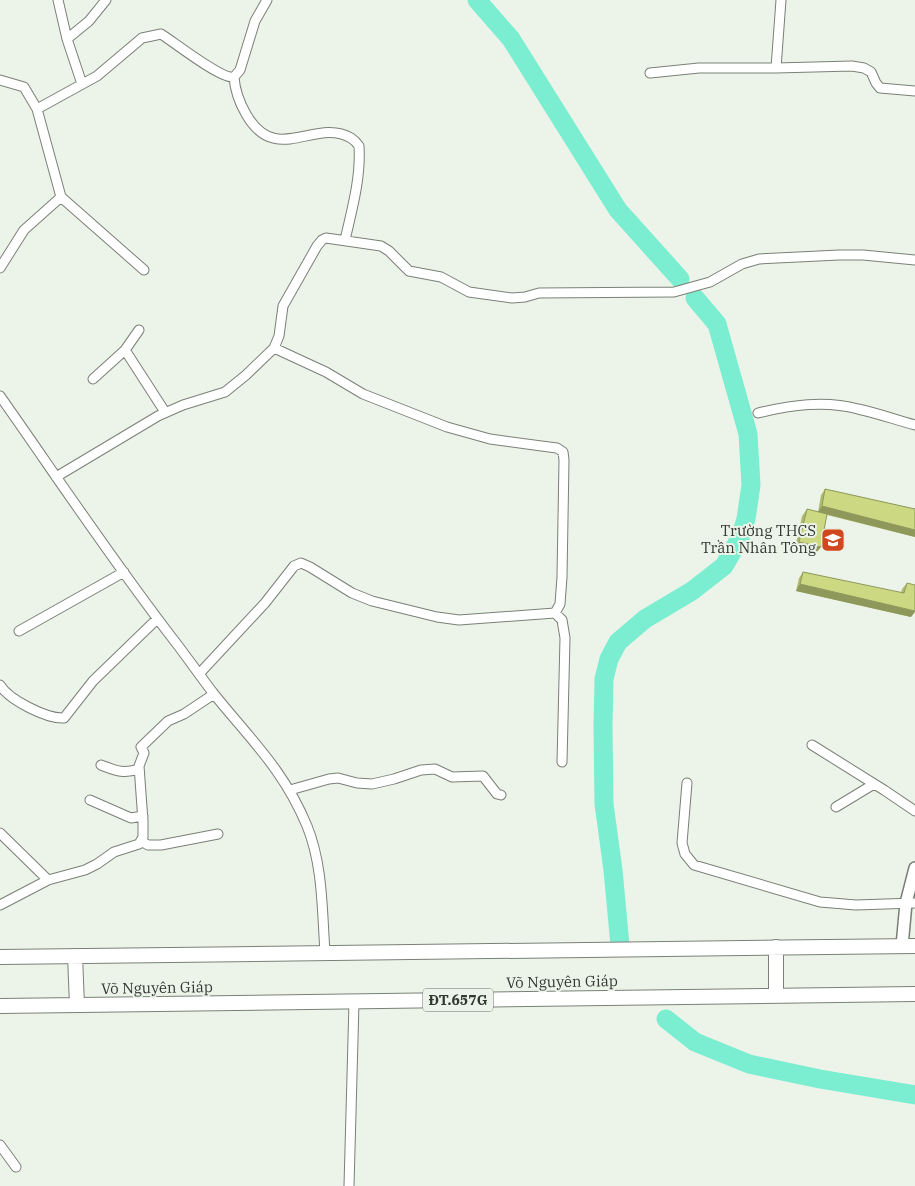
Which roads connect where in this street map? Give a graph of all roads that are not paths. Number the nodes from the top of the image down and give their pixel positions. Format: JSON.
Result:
{"nodes":[{"id":1,"x":58,"y":0,"type":"edge"},
{"id":2,"x":106,"y":0,"type":"edge"},
{"id":3,"x":267,"y":0,"type":"edge"},
{"id":4,"x":781,"y":0,"type":"edge"},
{"id":5,"x":67,"y":39,"type":"junction"},
{"id":6,"x":776,"y":68,"type":"junction"},
{"id":7,"x":650,"y":73,"type":"dead end"},
{"id":8,"x":234,"y":77,"type":"junction"},
{"id":9,"x":0,"y":80,"type":"edge"},
{"id":10,"x":82,"y":84,"type":"junction"},
{"id":11,"x":915,"y":91,"type":"edge"},
{"id":12,"x":37,"y":109,"type":"junction"},
{"id":13,"x":61,"y":197,"type":"junction"},
{"id":14,"x":346,"y":240,"type":"junction"},
{"id":15,"x":915,"y":260,"type":"edge"},
{"id":16,"x":0,"y":268,"type":"edge"},
{"id":17,"x":144,"y":270,"type":"dead end"},
{"id":18,"x":139,"y":330,"type":"dead end"},
{"id":19,"x":274,"y":348,"type":"junction"},
{"id":20,"x":125,"y":350,"type":"junction"},
{"id":21,"x":93,"y":379,"type":"dead end"},
{"id":22,"x":0,"y":396,"type":"edge"},
{"id":23,"x":165,"y":412,"type":"junction"},
{"id":24,"x":758,"y":413,"type":"dead end"},
{"id":25,"x":915,"y":425,"type":"edge"},
{"id":26,"x":56,"y":477,"type":"junction"},
{"id":27,"x":124,"y":572,"type":"junction"},
{"id":28,"x":555,"y":613,"type":"junction"},
{"id":29,"x":157,"y":619,"type":"junction"},
{"id":30,"x":19,"y":631,"type":"dead end"},
{"id":31,"x":199,"y":674,"type":"junction"},
{"id":32,"x":0,"y":685,"type":"edge"},
{"id":33,"x":214,"y":694,"type":"junction"},
{"id":34,"x":812,"y":745,"type":"dead end"},
{"id":35,"x":562,"y":762,"type":"dead end"},
{"id":36,"x":101,"y":765,"type":"dead end"},
{"id":37,"x":139,"y":769,"type":"junction"},
{"id":38,"x":687,"y":783,"type":"dead end"},
{"id":39,"x":874,"y":784,"type":"junction"},
{"id":40,"x":290,"y":790,"type":"junction"},
{"id":41,"x":501,"y":795,"type":"dead end"},
{"id":42,"x":90,"y":800,"type":"dead end"},
{"id":43,"x":836,"y":807,"type":"dead end"},
{"id":44,"x":915,"y":811,"type":"edge"},
{"id":45,"x":143,"y":816,"type":"junction"},
{"id":46,"x":0,"y":833,"type":"edge"},
{"id":47,"x":218,"y":834,"type":"dead end"},
{"id":48,"x":141,"y":841,"type":"junction"},
{"id":49,"x":915,"y":868,"type":"edge"},
{"id":50,"x":48,"y":880,"type":"junction"},
{"id":51,"x":911,"y":903,"type":"edge"},
{"id":52,"x":0,"y":905,"type":"edge"},
{"id":53,"x":909,"y":946,"type":"edge"},
{"id":54,"x":776,"y":947,"type":"junction"},
{"id":55,"x":325,"y":952,"type":"junction"},
{"id":56,"x":75,"y":956,"type":"junction"},
{"id":57,"x":0,"y":957,"type":"edge"},
{"id":58,"x":776,"y":994,"type":"junction"},
{"id":59,"x":915,"y":994,"type":"edge"},
{"id":60,"x":354,"y":1002,"type":"junction"},
{"id":61,"x":77,"y":1005,"type":"junction"},
{"id":62,"x":0,"y":1006,"type":"edge"},
{"id":63,"x":0,"y":1145,"type":"edge"},
{"id":64,"x":16,"y":1167,"type":"dead end"},
{"id":65,"x":349,"y":1186,"type":"edge"}],
"edges":[{"from":1,"to":5,"type":"street"},
{"from":2,"to":5,"type":"street"},
{"from":3,"to":8,"type":"street"},
{"from":4,"to":6,"type":"street"},
{"from":5,"to":10,"type":"street"},
{"from":6,"to":7,"type":"street"},
{"from":6,"to":11,"type":"street"},
{"from":8,"to":10,"type":"street"},
{"from":8,"to":14,"type":"street"},
{"from":9,"to":12,"type":"street"},
{"from":10,"to":12,"type":"street"},
{"from":12,"to":13,"type":"street"},
{"from":13,"to":16,"type":"street"},
{"from":13,"to":17,"type":"street"},
{"from":14,"to":15,"type":"street"},
{"from":14,"to":19,"type":"street"},
{"from":18,"to":20,"type":"street"},
{"from":19,"to":23,"type":"street"},
{"from":19,"to":28,"type":"street"},
{"from":20,"to":21,"type":"street"},
{"from":20,"to":23,"type":"street"},
{"from":22,"to":26,"type":"street"},
{"from":23,"to":26,"type":"street"},
{"from":24,"to":25,"type":"street"},
{"from":26,"to":27,"type":"street"},
{"from":27,"to":29,"type":"street"},
{"from":27,"to":30,"type":"street"},
{"from":28,"to":31,"type":"street"},
{"from":28,"to":35,"type":"street"},
{"from":29,"to":31,"type":"street"},
{"from":29,"to":32,"type":"street"},
{"from":31,"to":33,"type":"street"},
{"from":33,"to":37,"type":"street"},
{"from":33,"to":40,"type":"street"},
{"from":34,"to":39,"type":"street"},
{"from":36,"to":37,"type":"street"},
{"from":37,"to":45,"type":"street"},
{"from":38,"to":51,"type":"street"},
{"from":39,"to":43,"type":"street"},
{"from":39,"to":44,"type":"street"},
{"from":40,"to":41,"type":"street"},
{"from":40,"to":55,"type":"street"},
{"from":42,"to":45,"type":"street"},
{"from":45,"to":48,"type":"street"},
{"from":46,"to":50,"type":"street"},
{"from":47,"to":48,"type":"street"},
{"from":48,"to":50,"type":"street"},
{"from":49,"to":51,"type":"street"},
{"from":50,"to":52,"type":"street"},
{"from":51,"to":53,"type":"street"},
{"from":53,"to":54,"type":"main road"},
{"from":54,"to":55,"type":"main road"},
{"from":54,"to":58,"type":"main road"},
{"from":55,"to":56,"type":"main road"},
{"from":56,"to":57,"type":"main road"},
{"from":56,"to":61,"type":"main road"},
{"from":58,"to":59,"type":"main road","name":"Võ Nguyên Giáp","number":"ĐT.657G"},
{"from":58,"to":60,"type":"main road","name":"Võ Nguyên Giáp","number":"ĐT.657G"},
{"from":60,"to":61,"type":"main road","name":"Võ Nguyên Giáp","number":"ĐT.657G"},
{"from":60,"to":65,"type":"street"},
{"from":61,"to":62,"type":"main road","name":"Võ Nguyên Giáp","number":"ĐT.657G"},
{"from":63,"to":64,"type":"street"}]}
